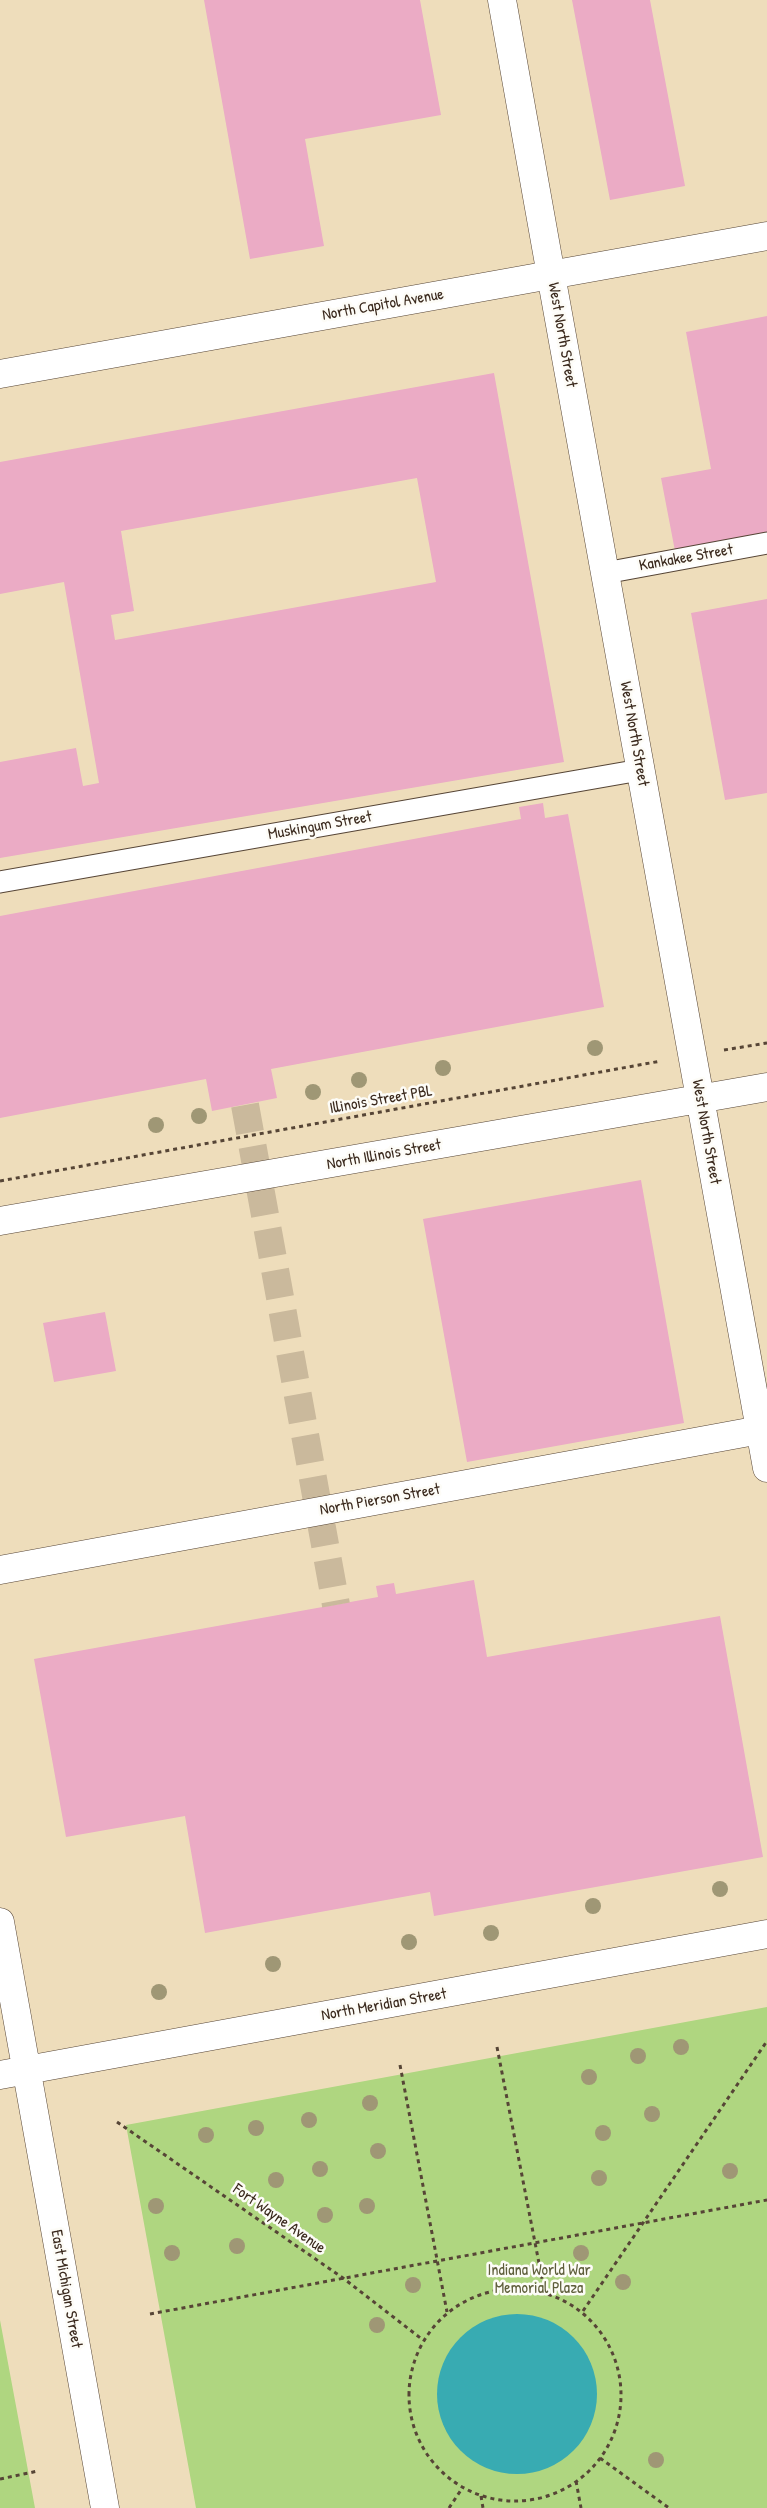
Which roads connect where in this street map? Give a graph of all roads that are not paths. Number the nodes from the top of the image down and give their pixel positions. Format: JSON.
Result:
{"nodes":[{"id":1,"x":502,"y":0,"type":"edge"},
{"id":2,"x":767,"y":236,"type":"edge"},
{"id":3,"x":552,"y":275,"type":"junction"},
{"id":4,"x":0,"y":374,"type":"edge"},
{"id":5,"x":767,"y":543,"type":"edge"},
{"id":6,"x":605,"y":573,"type":"junction"},
{"id":7,"x":640,"y":770,"type":"junction"},
{"id":8,"x":0,"y":882,"type":"edge"},
{"id":9,"x":767,"y":1087,"type":"edge"},
{"id":10,"x":701,"y":1100,"type":"junction"},
{"id":11,"x":0,"y":1221,"type":"edge"},
{"id":12,"x":760,"y":1430,"type":"junction"},
{"id":13,"x":767,"y":1468,"type":"edge"},
{"id":14,"x":0,"y":1570,"type":"edge"},
{"id":15,"x":0,"y":1922,"type":"edge"},
{"id":16,"x":767,"y":1934,"type":"edge"},
{"id":17,"x":27,"y":2071,"type":"junction"},
{"id":18,"x":0,"y":2075,"type":"edge"},
{"id":19,"x":105,"y":2508,"type":"edge"}],
"edges":[{"from":1,"to":3,"type":"main road","name":"West North Street"},
{"from":2,"to":3,"type":"main road","name":"North Capitol Avenue"},
{"from":3,"to":4,"type":"main road","name":"North Capitol Avenue"},
{"from":3,"to":6,"type":"main road","name":"West North Street"},
{"from":5,"to":6,"type":"lane","name":"Kankakee Street"},
{"from":6,"to":7,"type":"main road","name":"West North Street"},
{"from":7,"to":8,"type":"lane","name":"Muskingum Street"},
{"from":7,"to":10,"type":"main road","name":"West North Street"},
{"from":9,"to":10,"type":"main road","name":"North Illinois Street"},
{"from":10,"to":11,"type":"main road","name":"North Illinois Street"},
{"from":10,"to":12,"type":"main road","name":"West North Street"},
{"from":12,"to":13,"type":"main road","name":"West North Street"},
{"from":12,"to":14,"type":"main road","name":"North Pierson Street"},
{"from":15,"to":17,"type":"main road","name":"East Michigan Street"},
{"from":16,"to":17,"type":"main road","name":"North Meridian Street"},
{"from":17,"to":18,"type":"main road","name":"North Meridian Street"},
{"from":17,"to":19,"type":"main road","name":"East Michigan Street"}]}
